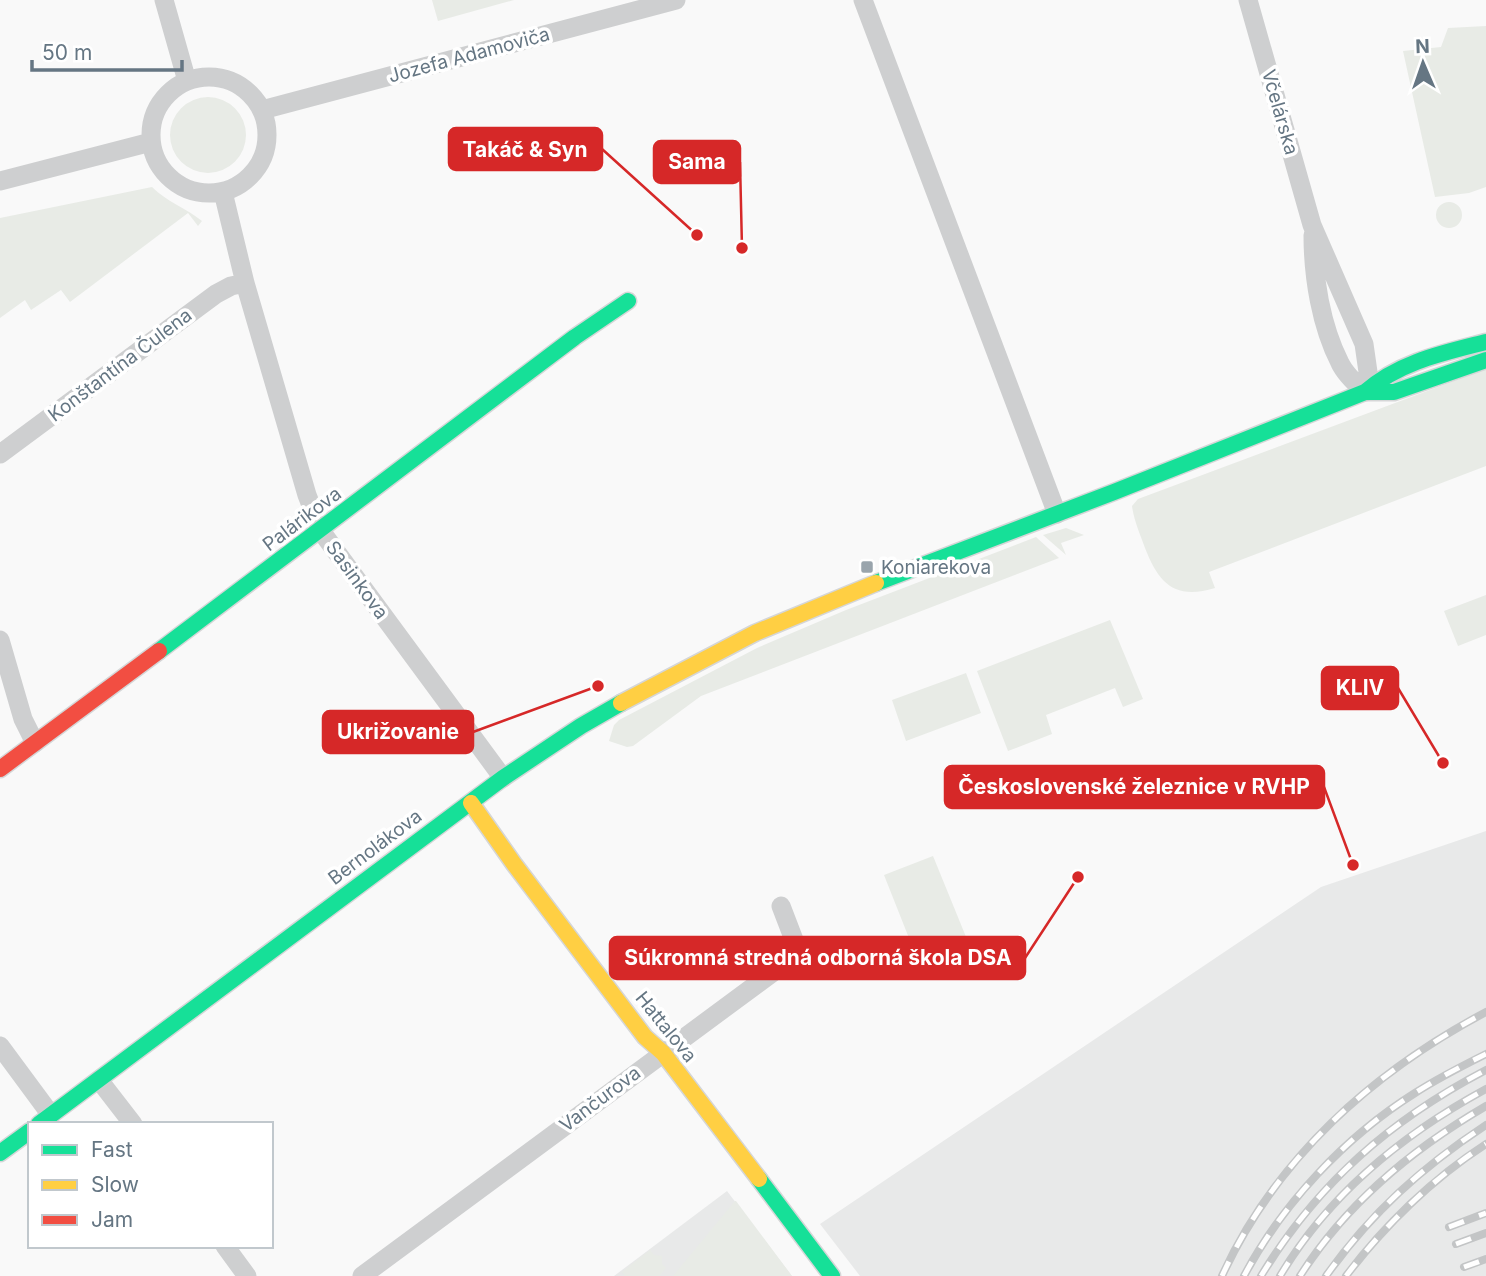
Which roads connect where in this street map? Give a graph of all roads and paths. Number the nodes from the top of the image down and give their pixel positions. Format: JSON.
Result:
{"nodes":[{"id":1,"x":164,"y":0,"type":"edge"},
{"id":2,"x":676,"y":0,"type":"edge"},
{"id":3,"x":863,"y":0,"type":"edge"},
{"id":4,"x":1248,"y":0,"type":"edge"},
{"id":5,"x":187,"y":80,"type":"junction"},
{"id":6,"x":262,"y":110,"type":"junction"},
{"id":7,"x":151,"y":142,"type":"junction"},
{"id":8,"x":0,"y":181,"type":"edge"},
{"id":9,"x":223,"y":192,"type":"junction"},
{"id":10,"x":1312,"y":225,"type":"junction"},
{"id":11,"x":245,"y":282,"type":"junction"},
{"id":12,"x":628,"y":301,"type":"dead end"},
{"id":13,"x":1486,"y":342,"type":"edge"},
{"id":14,"x":1364,"y":344,"type":"junction"},
{"id":15,"x":1486,"y":360,"type":"edge"},
{"id":16,"x":1340,"y":365,"type":"junction"},
{"id":17,"x":1413,"y":365,"type":"junction"},
{"id":18,"x":1365,"y":392,"type":"junction"},
{"id":19,"x":1323,"y":408,"type":"junction"},
{"id":20,"x":0,"y":454,"type":"edge"},
{"id":21,"x":1057,"y":514,"type":"junction"},
{"id":22,"x":321,"y":531,"type":"junction"},
{"id":23,"x":0,"y":640,"type":"edge"},
{"id":24,"x":35,"y":743,"type":"junction"},
{"id":25,"x":0,"y":769,"type":"edge"},
{"id":26,"x":503,"y":778,"type":"junction"},
{"id":27,"x":471,"y":803,"type":"junction"},
{"id":28,"x":781,"y":906,"type":"dead end"},
{"id":29,"x":0,"y":1046,"type":"edge"},
{"id":30,"x":663,"y":1053,"type":"junction"},
{"id":31,"x":99,"y":1080,"type":"junction"},
{"id":32,"x":45,"y":1119,"type":"edge"},
{"id":33,"x":131,"y":1122,"type":"edge"},
{"id":34,"x":28,"y":1132,"type":"edge"},
{"id":35,"x":0,"y":1153,"type":"edge"},
{"id":36,"x":226,"y":1248,"type":"edge"},
{"id":37,"x":247,"y":1276,"type":"edge"},
{"id":38,"x":362,"y":1276,"type":"edge"},
{"id":39,"x":832,"y":1276,"type":"edge"}],
"edges":[{"from":1,"to":5,"type":"street"},
{"from":2,"to":6,"type":"street","name":"Jozefa Adamoviča"},
{"from":3,"to":21,"type":"street"},
{"from":4,"to":10,"type":"street","name":"Včelárska"},
{"from":5,"to":6,"type":"street"},
{"from":5,"to":7,"type":"street"},
{"from":6,"to":9,"type":"street"},
{"from":7,"to":8,"type":"street"},
{"from":7,"to":9,"type":"street"},
{"from":9,"to":11,"type":"street","name":"Sasinkova"},
{"from":10,"to":14,"type":"street","name":"Včelárska"},
{"from":10,"to":16,"type":"street","name":"Včelárska"},
{"from":11,"to":20,"type":"street","name":"Konštantína Čulena"},
{"from":11,"to":22,"type":"street","name":"Sasinkova"},
{"from":12,"to":22,"type":"street","name":"Palárikova"},
{"from":13,"to":17,"type":"street"},
{"from":14,"to":17,"type":"street"},
{"from":14,"to":18,"type":"street","name":"Včelárska"},
{"from":15,"to":18,"type":"street"},
{"from":16,"to":18,"type":"street","name":"Včelárska"},
{"from":16,"to":19,"type":"street"},
{"from":17,"to":18,"type":"street"},
{"from":18,"to":19,"type":"street"},
{"from":19,"to":21,"type":"street"},
{"from":21,"to":26,"type":"street","name":"Bernolákova"},
{"from":22,"to":24,"type":"street","name":"Palárikova"},
{"from":22,"to":26,"type":"street","name":"Sasinkova"},
{"from":23,"to":24,"type":"street"},
{"from":24,"to":25,"type":"street","name":"Palárikova"},
{"from":26,"to":27,"type":"street","name":"Bernolákova"},
{"from":27,"to":30,"type":"street","name":"Hattalova"},
{"from":27,"to":31,"type":"street","name":"Bernolákova"},
{"from":28,"to":30,"type":"street","name":"Vančurova"},
{"from":29,"to":32,"type":"street"},
{"from":30,"to":38,"type":"street","name":"Vančurova"},
{"from":30,"to":39,"type":"street","name":"Hattalova"},
{"from":31,"to":32,"type":"street","name":"Bernolákova"},
{"from":31,"to":33,"type":"street"},
{"from":34,"to":35,"type":"street"},
{"from":36,"to":37,"type":"street"}]}
